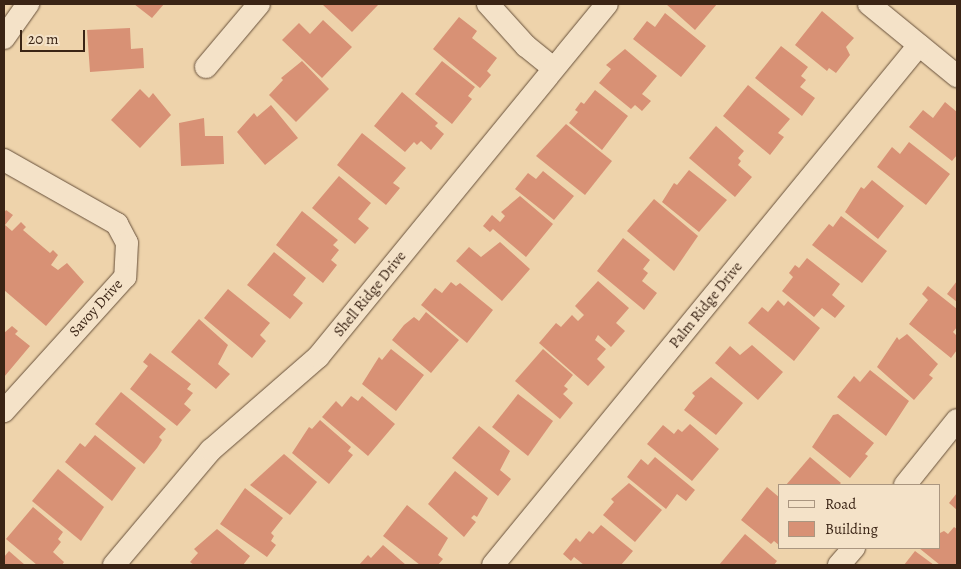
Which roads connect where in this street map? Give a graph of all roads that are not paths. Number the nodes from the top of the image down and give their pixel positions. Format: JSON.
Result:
{"nodes":[{"id":1,"x":28,"y":4,"type":"edge"},
{"id":2,"x":260,"y":4,"type":"edge"},
{"id":3,"x":488,"y":4,"type":"edge"},
{"id":4,"x":607,"y":4,"type":"edge"},
{"id":5,"x":869,"y":4,"type":"edge"},
{"id":6,"x":4,"y":38,"type":"edge"},
{"id":7,"x":919,"y":45,"type":"junction"},
{"id":8,"x":206,"y":67,"type":"dead end"},
{"id":9,"x":553,"y":68,"type":"junction"},
{"id":10,"x":957,"y":76,"type":"edge"},
{"id":11,"x":4,"y":160,"type":"edge"},
{"id":12,"x":4,"y":411,"type":"edge"},
{"id":13,"x":957,"y":420,"type":"edge"},
{"id":14,"x":906,"y":484,"type":"edge"},
{"id":15,"x":853,"y":549,"type":"edge"},
{"id":16,"x":114,"y":565,"type":"edge"},
{"id":17,"x":493,"y":565,"type":"edge"},
{"id":18,"x":839,"y":565,"type":"edge"}],
"edges":[{"from":1,"to":6,"type":"street"},
{"from":2,"to":8,"type":"street"},
{"from":3,"to":9,"type":"street"},
{"from":4,"to":9,"type":"street","name":"Shell Ridge Drive"},
{"from":5,"to":7,"type":"street"},
{"from":7,"to":10,"type":"street"},
{"from":7,"to":17,"type":"street","name":"Palm Ridge Drive"},
{"from":9,"to":16,"type":"street","name":"Shell Ridge Drive"},
{"from":11,"to":12,"type":"street","name":"Savoy Drive"},
{"from":13,"to":14,"type":"street"},
{"from":15,"to":18,"type":"street"}]}
